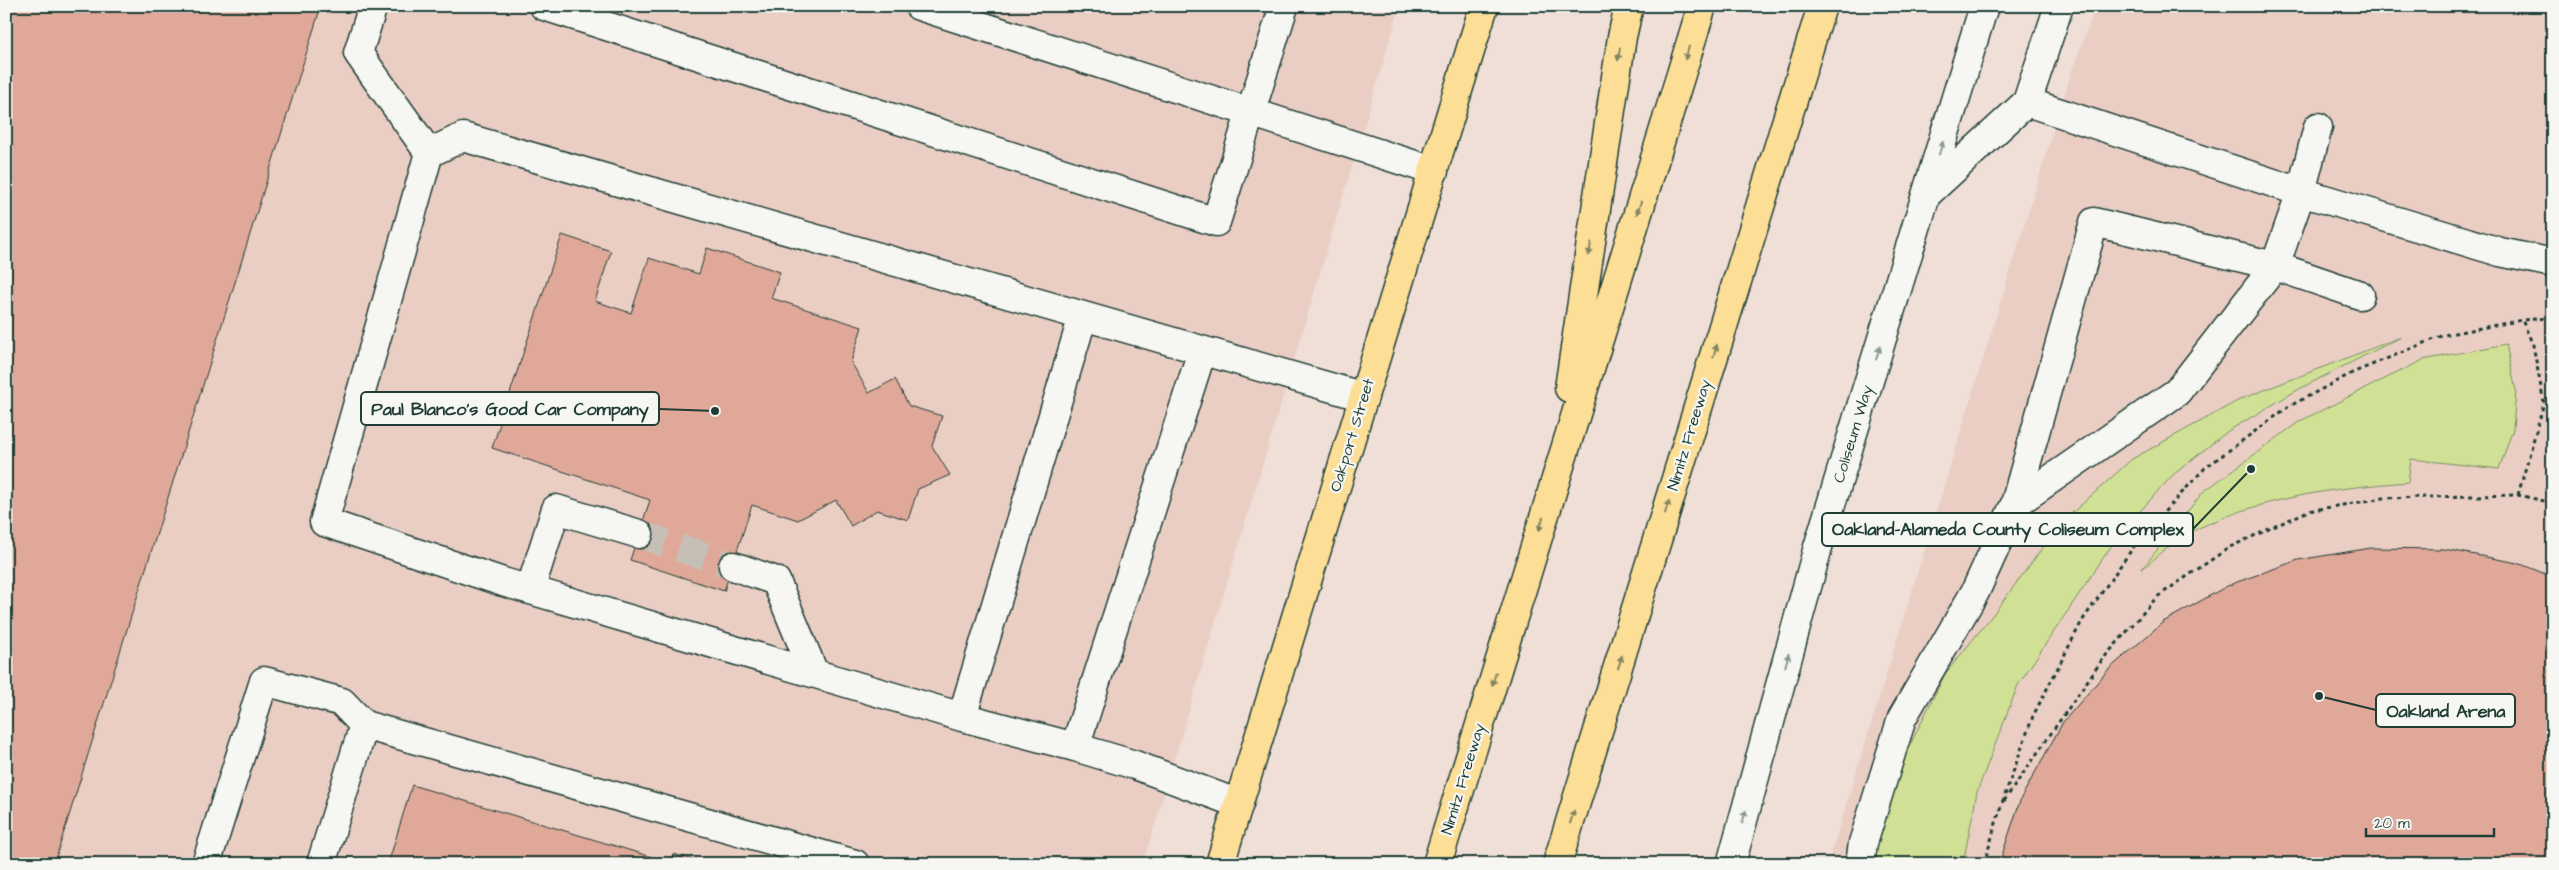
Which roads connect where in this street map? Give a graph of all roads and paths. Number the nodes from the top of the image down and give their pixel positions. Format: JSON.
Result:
{"nodes":[{"id":1,"x":373,"y":6,"type":"edge"},
{"id":2,"x":544,"y":6,"type":"edge"},
{"id":3,"x":919,"y":6,"type":"edge"},
{"id":4,"x":1284,"y":6,"type":"edge"},
{"id":5,"x":1484,"y":6,"type":"edge"},
{"id":6,"x":1629,"y":6,"type":"edge"},
{"id":7,"x":1702,"y":6,"type":"edge"},
{"id":8,"x":1822,"y":6,"type":"edge"},
{"id":9,"x":1984,"y":6,"type":"edge"},
{"id":10,"x":2059,"y":6,"type":"edge"},
{"id":11,"x":2027,"y":102,"type":"junction"},
{"id":12,"x":1251,"y":113,"type":"junction"},
{"id":13,"x":2318,"y":127,"type":"dead end"},
{"id":14,"x":429,"y":153,"type":"junction"},
{"id":15,"x":1434,"y":171,"type":"junction"},
{"id":16,"x":2301,"y":192,"type":"junction"},
{"id":17,"x":1926,"y":195,"type":"junction"},
{"id":18,"x":2553,"y":263,"type":"edge"},
{"id":19,"x":2274,"y":266,"type":"junction"},
{"id":20,"x":2360,"y":295,"type":"dead end"},
{"id":21,"x":1082,"y":316,"type":"junction"},
{"id":22,"x":2553,"y":318,"type":"edge"},
{"id":23,"x":2522,"y":320,"type":"junction"},
{"id":24,"x":1202,"y":351,"type":"junction"},
{"id":25,"x":1364,"y":397,"type":"junction"},
{"id":26,"x":1556,"y":478,"type":"junction"},
{"id":27,"x":2518,"y":495,"type":"junction"},
{"id":28,"x":2553,"y":503,"type":"edge"},
{"id":29,"x":2015,"y":504,"type":"junction"},
{"id":30,"x":639,"y":534,"type":"tunnel mouth"},
{"id":31,"x":732,"y":566,"type":"tunnel mouth"},
{"id":32,"x":530,"y":590,"type":"junction"},
{"id":33,"x":814,"y":673,"type":"junction"},
{"id":34,"x":962,"y":717,"type":"junction"},
{"id":35,"x":364,"y":725,"type":"junction"},
{"id":36,"x":1076,"y":747,"type":"junction"},
{"id":37,"x":1239,"y":804,"type":"junction"},
{"id":38,"x":2001,"y":806,"type":"junction"},
{"id":39,"x":206,"y":864,"type":"edge"},
{"id":40,"x":321,"y":864,"type":"edge"},
{"id":41,"x":855,"y":864,"type":"edge"},
{"id":42,"x":1220,"y":864,"type":"edge"},
{"id":43,"x":1437,"y":864,"type":"edge"},
{"id":44,"x":1557,"y":864,"type":"edge"},
{"id":45,"x":1731,"y":864,"type":"edge"},
{"id":46,"x":1860,"y":864,"type":"edge"},
{"id":47,"x":1984,"y":864,"type":"edge"}],
"edges":[{"from":1,"to":14,"type":"street"},
{"from":2,"to":12,"type":"street"},
{"from":3,"to":12,"type":"street"},
{"from":4,"to":12,"type":"street"},
{"from":5,"to":15,"type":"main road","name":"Oakport Street"},
{"from":6,"to":26,"type":"main road","one_way":true},
{"from":7,"to":26,"type":"main road","name":"Nimitz Freeway","one_way":true},
{"from":44,"to":8,"type":"main road","name":"Nimitz Freeway","one_way":true},
{"from":17,"to":9,"type":"street","name":"Coliseum Way","one_way":true},
{"from":10,"to":11,"type":"street"},
{"from":11,"to":16,"type":"street"},
{"from":11,"to":17,"type":"street"},
{"from":12,"to":15,"type":"street"},
{"from":13,"to":16,"type":"street"},
{"from":14,"to":21,"type":"street"},
{"from":14,"to":32,"type":"street"},
{"from":15,"to":25,"type":"main road","name":"Oakport Street"},
{"from":16,"to":18,"type":"street"},
{"from":16,"to":19,"type":"street"},
{"from":45,"to":17,"type":"street","name":"Coliseum Way","one_way":true},
{"from":19,"to":20,"type":"street"},
{"from":19,"to":29,"type":"street"},
{"from":19,"to":29,"type":"street"},
{"from":21,"to":24,"type":"street"},
{"from":21,"to":34,"type":"street"},
{"from":22,"to":23,"type":"path"},
{"from":23,"to":27,"type":"path"},
{"from":23,"to":38,"type":"path"},
{"from":24,"to":25,"type":"street"},
{"from":24,"to":36,"type":"street"},
{"from":25,"to":37,"type":"main road","name":"Oakport Street"},
{"from":26,"to":43,"type":"main road","name":"Nimitz Freeway","one_way":true},
{"from":27,"to":28,"type":"path"},
{"from":27,"to":38,"type":"path"},
{"from":29,"to":46,"type":"street"},
{"from":30,"to":32,"type":"street"},
{"from":31,"to":33,"type":"street"},
{"from":32,"to":33,"type":"street"},
{"from":33,"to":34,"type":"street"},
{"from":34,"to":36,"type":"street"},
{"from":35,"to":39,"type":"street"},
{"from":35,"to":40,"type":"street"},
{"from":35,"to":41,"type":"street"},
{"from":36,"to":37,"type":"street"},
{"from":37,"to":42,"type":"main road","name":"Oakport Street"},
{"from":38,"to":47,"type":"path"}]}
